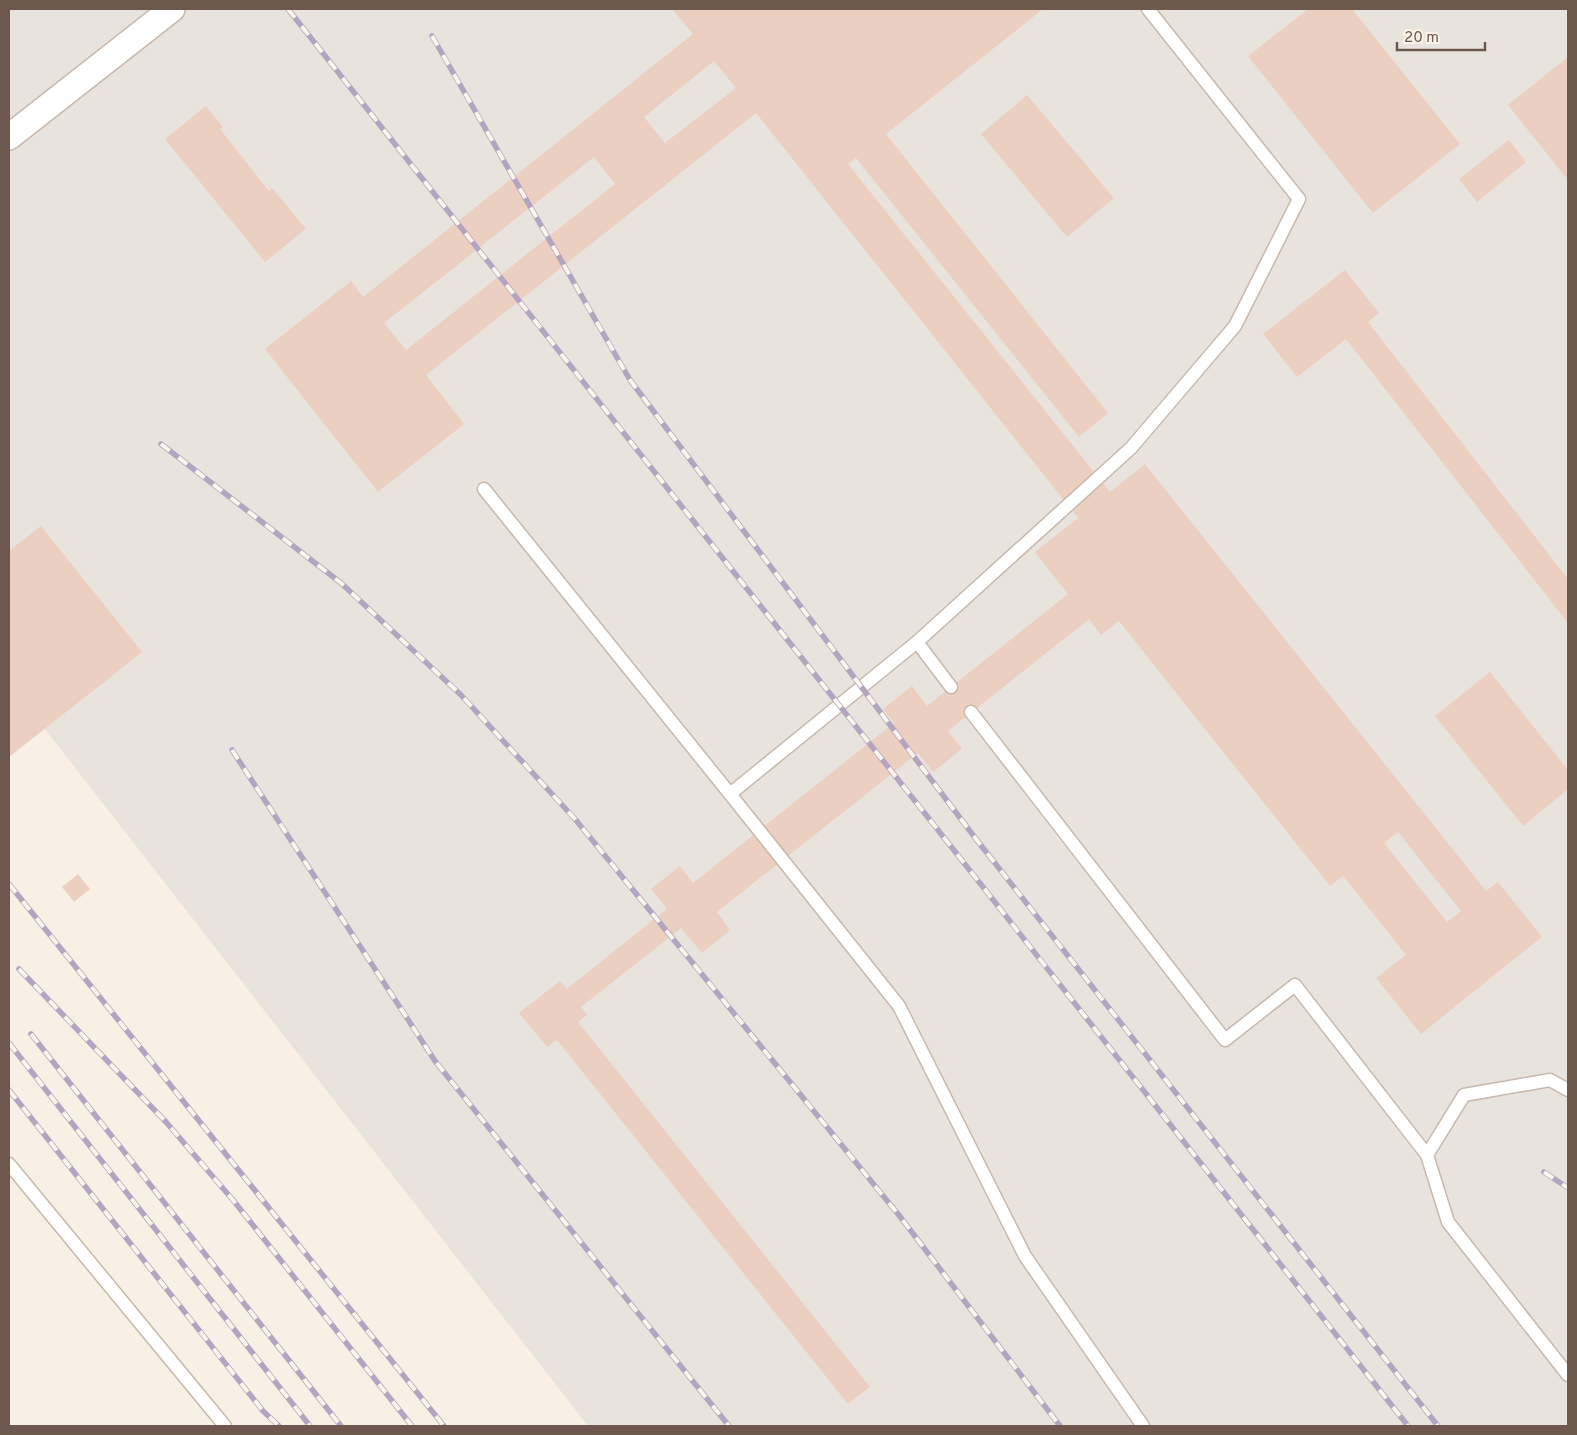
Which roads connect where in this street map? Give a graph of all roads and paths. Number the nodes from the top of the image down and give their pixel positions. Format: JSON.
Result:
{"nodes":[{"id":1,"x":172,"y":9,"type":"edge"},
{"id":2,"x":1148,"y":9,"type":"edge"},
{"id":3,"x":9,"y":137,"type":"edge"},
{"id":4,"x":484,"y":489,"type":"dead end"},
{"id":5,"x":917,"y":642,"type":"junction"},
{"id":6,"x":951,"y":687,"type":"dead end"},
{"id":7,"x":971,"y":712,"type":"dead end"},
{"id":8,"x":730,"y":794,"type":"junction"},
{"id":9,"x":1568,"y":1090,"type":"edge"},
{"id":10,"x":1427,"y":1155,"type":"junction"},
{"id":11,"x":9,"y":1164,"type":"edge"},
{"id":12,"x":1568,"y":1375,"type":"edge"},
{"id":13,"x":225,"y":1426,"type":"edge"},
{"id":14,"x":1143,"y":1426,"type":"edge"}],
"edges":[{"from":1,"to":3,"type":"street"},
{"from":2,"to":5,"type":"lane"},
{"from":4,"to":8,"type":"lane"},
{"from":5,"to":6,"type":"lane"},
{"from":5,"to":8,"type":"lane"},
{"from":7,"to":10,"type":"lane"},
{"from":8,"to":14,"type":"lane"},
{"from":9,"to":10,"type":"lane"},
{"from":10,"to":12,"type":"lane"},
{"from":11,"to":13,"type":"lane"}]}
